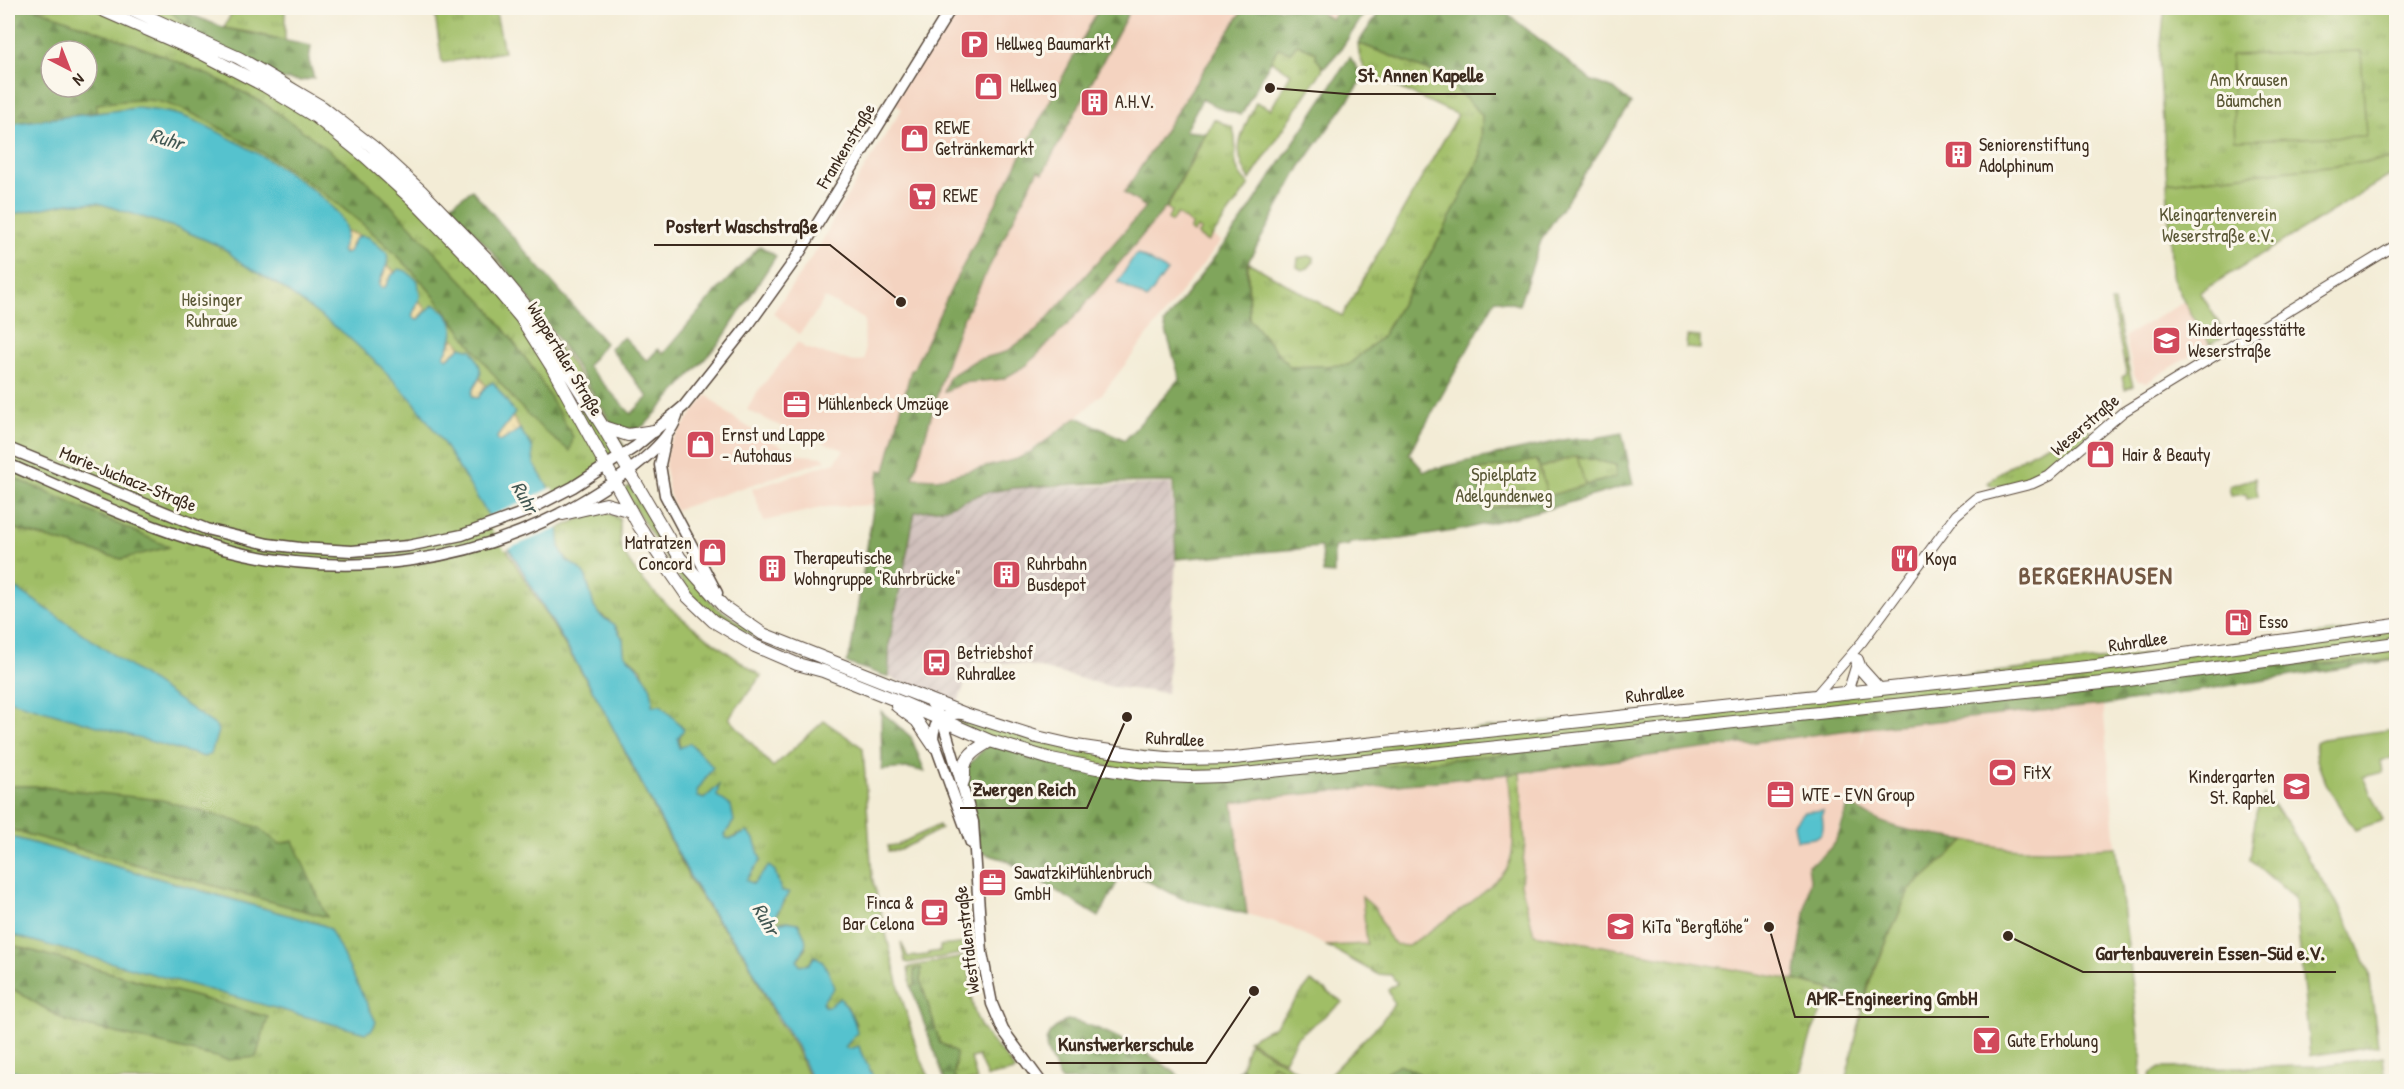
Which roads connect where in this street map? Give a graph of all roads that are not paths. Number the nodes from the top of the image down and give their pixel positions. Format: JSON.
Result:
{"nodes":[{"id":1,"x":98,"y":8,"type":"edge"},
{"id":2,"x":129,"y":8,"type":"edge"},
{"id":3,"x":951,"y":8,"type":"edge"},
{"id":4,"x":2397,"y":245,"type":"edge"},
{"id":5,"x":678,"y":413,"type":"junction"},
{"id":6,"x":603,"y":427,"type":"junction"},
{"id":7,"x":654,"y":431,"type":"junction"},
{"id":8,"x":667,"y":435,"type":"junction"},
{"id":9,"x":8,"y":448,"type":"edge"},
{"id":10,"x":620,"y":457,"type":"junction"},
{"id":11,"x":8,"y":464,"type":"edge"},
{"id":12,"x":606,"y":465,"type":"junction"},
{"id":13,"x":629,"y":471,"type":"junction"},
{"id":14,"x":615,"y":481,"type":"junction"},
{"id":15,"x":573,"y":487,"type":"joint"},
{"id":16,"x":584,"y":505,"type":"junction"},
{"id":17,"x":631,"y":511,"type":"junction"},
{"id":18,"x":563,"y":514,"type":"joint"},
{"id":19,"x":724,"y":607,"type":"junction"},
{"id":20,"x":2397,"y":625,"type":"edge"},
{"id":21,"x":1862,"y":642,"type":"junction"},
{"id":22,"x":2397,"y":643,"type":"edge"},
{"id":23,"x":1857,"y":660,"type":"junction"},
{"id":24,"x":1878,"y":688,"type":"junction"},
{"id":25,"x":1848,"y":691,"type":"junction"},
{"id":26,"x":1817,"y":694,"type":"junction"},
{"id":27,"x":888,"y":697,"type":"junction"},
{"id":28,"x":927,"y":698,"type":"junction"},
{"id":29,"x":1867,"y":708,"type":"junction"},
{"id":30,"x":1825,"y":712,"type":"junction"},
{"id":31,"x":968,"y":715,"type":"junction"},
{"id":32,"x":941,"y":719,"type":"junction"},
{"id":33,"x":990,"y":741,"type":"junction"},
{"id":34,"x":934,"y":746,"type":"junction"},
{"id":35,"x":962,"y":784,"type":"junction"},
{"id":36,"x":975,"y":851,"type":"junction"},
{"id":37,"x":1041,"y":1082,"type":"edge"}],
"edges":[{"from":1,"to":12,"type":"main road","name":"Wuppertaler Straße"},
{"from":2,"to":6,"type":"main road","name":"Wuppertaler Straße"},
{"from":3,"to":5,"type":"main road","name":"Frankenstraße"},
{"from":4,"to":21,"type":"street","name":"Weserstraße"},
{"from":5,"to":7,"type":"main road","name":"Frankenstraße"},
{"from":5,"to":8,"type":"main road","name":"Frankenstraße"},
{"from":6,"to":7,"type":"main road"},
{"from":6,"to":10,"type":"main road","name":"Wuppertaler Straße"},
{"from":7,"to":10,"type":"main road","name":"Frankenstraße"},
{"from":8,"to":13,"type":"main road","name":"Frankenstraße"},
{"from":8,"to":19,"type":"main road"},
{"from":9,"to":15,"type":"main road","name":"Marie-Juchacz-Straße"},
{"from":10,"to":12,"type":"main road","name":"Frankenstraße"},
{"from":10,"to":13,"type":"main road","name":"Wuppertaler Straße"},
{"from":11,"to":18,"type":"main road","name":"Marie-Juchacz-Straße"},
{"from":12,"to":14,"type":"main road","name":"Wuppertaler Straße"},
{"from":12,"to":15,"type":"main road","name":"Frankenstraße"},
{"from":13,"to":14,"type":"main road","name":"Frankenstraße"},
{"from":13,"to":19,"type":"main road","name":"Wuppertaler Straße"},
{"from":14,"to":16,"type":"main road","name":"Frankenstraße"},
{"from":14,"to":17,"type":"main road","name":"Wuppertaler Straße"},
{"from":16,"to":17,"type":"main road"},
{"from":16,"to":18,"type":"main road"},
{"from":17,"to":27,"type":"main road","name":"Wuppertaler Straße"},
{"from":19,"to":28,"type":"main road","name":"Wuppertaler Straße"},
{"from":20,"to":24,"type":"main road","name":"Ruhrallee"},
{"from":21,"to":23,"type":"street","name":"Weserstraße"},
{"from":21,"to":26,"type":"street","name":"Weserstraße"},
{"from":22,"to":29,"type":"main road","name":"Ruhrallee"},
{"from":23,"to":24,"type":"main road"},
{"from":23,"to":25,"type":"street","name":"Weserstraße"},
{"from":24,"to":25,"type":"main road","name":"Ruhrallee"},
{"from":24,"to":29,"type":"main road"},
{"from":25,"to":26,"type":"main road","name":"Ruhrallee"},
{"from":25,"to":30,"type":"main road"},
{"from":26,"to":31,"type":"main road","name":"Ruhrallee"},
{"from":27,"to":32,"type":"main road","name":"Wuppertaler Straße"},
{"from":27,"to":34,"type":"main road"},
{"from":28,"to":31,"type":"main road","name":"Ruhrallee"},
{"from":28,"to":32,"type":"main road","name":"Westfalenstraße"},
{"from":29,"to":30,"type":"main road","name":"Ruhrallee"},
{"from":30,"to":33,"type":"main road","name":"Ruhrallee"},
{"from":31,"to":32,"type":"main road"},
{"from":32,"to":33,"type":"main road","name":"Ruhrallee"},
{"from":32,"to":34,"type":"main road"},
{"from":32,"to":35,"type":"main road","name":"Westfalenstraße"},
{"from":33,"to":35,"type":"main road"},
{"from":34,"to":36,"type":"main road","name":"Westfalenstraße"},
{"from":35,"to":36,"type":"main road","name":"Westfalenstraße"},
{"from":36,"to":37,"type":"main road","name":"Westfalenstraße"}]}
